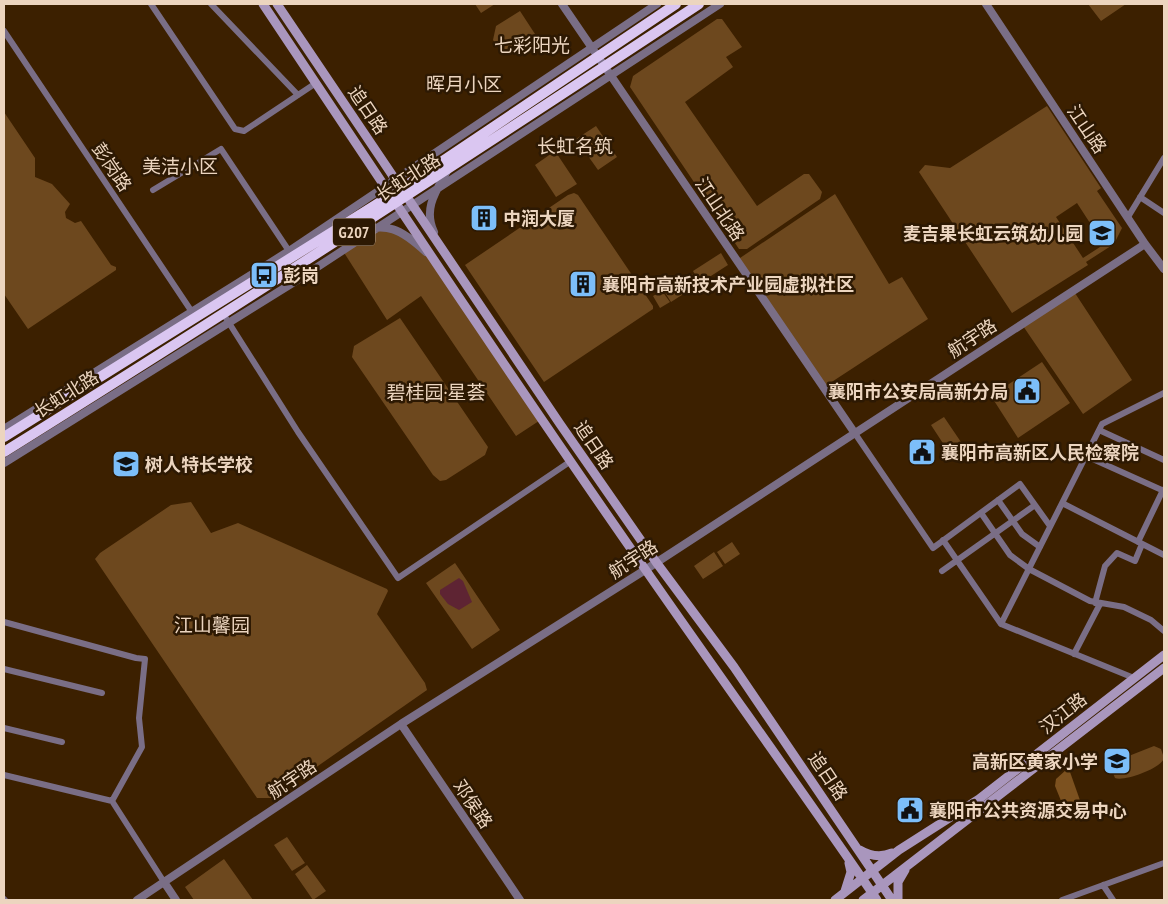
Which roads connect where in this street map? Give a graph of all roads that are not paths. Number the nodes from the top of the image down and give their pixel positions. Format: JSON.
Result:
{"nodes":[{"id":1,"x":151,"y":4,"type":"edge"},
{"id":2,"x":211,"y":4,"type":"edge"},
{"id":3,"x":263,"y":4,"type":"edge"},
{"id":4,"x":277,"y":4,"type":"edge"},
{"id":5,"x":562,"y":4,"type":"edge"},
{"id":6,"x":657,"y":4,"type":"edge"},
{"id":7,"x":676,"y":4,"type":"edge"},
{"id":8,"x":699,"y":4,"type":"edge"},
{"id":9,"x":720,"y":4,"type":"edge"},
{"id":10,"x":986,"y":4,"type":"edge"},
{"id":11,"x":4,"y":31,"type":"edge"},
{"id":12,"x":594,"y":51,"type":"junction"},
{"id":13,"x":608,"y":70,"type":"junction"},
{"id":14,"x":316,"y":84,"type":"junction"},
{"id":15,"x":298,"y":95,"type":"junction"},
{"id":16,"x":1164,"y":158,"type":"edge"},
{"id":17,"x":1158,"y":168,"type":"junction"},
{"id":18,"x":447,"y":171,"type":"junction"},
{"id":19,"x":1164,"y":173,"type":"edge"},
{"id":20,"x":394,"y":179,"type":"junction"},
{"id":21,"x":384,"y":186,"type":"junction"},
{"id":22,"x":153,"y":190,"type":"dead end"},
{"id":23,"x":437,"y":190,"type":"junction"},
{"id":24,"x":1140,"y":197,"type":"junction"},
{"id":25,"x":407,"y":198,"type":"junction"},
{"id":26,"x":396,"y":204,"type":"junction"},
{"id":27,"x":1164,"y":214,"type":"edge"},
{"id":28,"x":1128,"y":217,"type":"junction"},
{"id":29,"x":381,"y":226,"type":"junction"},
{"id":30,"x":348,"y":236,"type":"junction"},
{"id":31,"x":1145,"y":244,"type":"junction"},
{"id":32,"x":442,"y":250,"type":"junction"},
{"id":33,"x":289,"y":251,"type":"junction"},
{"id":34,"x":433,"y":259,"type":"junction"},
{"id":35,"x":1164,"y":269,"type":"edge"},
{"id":36,"x":194,"y":314,"type":"junction"},
{"id":37,"x":227,"y":319,"type":"junction"},
{"id":38,"x":1164,"y":392,"type":"edge"},
{"id":39,"x":4,"y":429,"type":"edge"},
{"id":40,"x":1099,"y":430,"type":"junction"},
{"id":41,"x":854,"y":432,"type":"junction"},
{"id":42,"x":4,"y":437,"type":"edge"},
{"id":43,"x":4,"y":452,"type":"edge"},
{"id":44,"x":1086,"y":456,"type":"junction"},
{"id":45,"x":1164,"y":460,"type":"edge"},
{"id":46,"x":571,"y":462,"type":"junction"},
{"id":47,"x":4,"y":463,"type":"edge"},
{"id":48,"x":1164,"y":490,"type":"edge"},
{"id":49,"x":998,"y":500,"type":"junction"},
{"id":50,"x":1062,"y":503,"type":"junction"},
{"id":51,"x":1035,"y":505,"type":"junction"},
{"id":52,"x":981,"y":513,"type":"junction"},
{"id":53,"x":1012,"y":520,"type":"junction"},
{"id":54,"x":1050,"y":526,"type":"junction"},
{"id":55,"x":995,"y":534,"type":"junction"},
{"id":56,"x":943,"y":540,"type":"junction"},
{"id":57,"x":1140,"y":543,"type":"junction"},
{"id":58,"x":1040,"y":547,"type":"junction"},
{"id":59,"x":1164,"y":555,"type":"edge"},
{"id":60,"x":957,"y":561,"type":"junction"},
{"id":61,"x":656,"y":562,"type":"junction"},
{"id":62,"x":1029,"y":569,"type":"junction"},
{"id":63,"x":645,"y":570,"type":"junction"},
{"id":64,"x":942,"y":571,"type":"dead end"},
{"id":65,"x":1097,"y":603,"type":"junction"},
{"id":66,"x":4,"y":622,"type":"edge"},
{"id":67,"x":1001,"y":624,"type":"junction"},
{"id":68,"x":1164,"y":631,"type":"edge"},
{"id":69,"x":1074,"y":654,"type":"junction"},
{"id":70,"x":1164,"y":655,"type":"edge"},
{"id":71,"x":4,"y":668,"type":"edge"},
{"id":72,"x":1164,"y":668,"type":"edge"},
{"id":73,"x":1134,"y":678,"type":"junction"},
{"id":74,"x":102,"y":693,"type":"dead end"},
{"id":75,"x":401,"y":724,"type":"junction"},
{"id":76,"x":4,"y":728,"type":"edge"},
{"id":77,"x":62,"y":742,"type":"dead end"},
{"id":78,"x":4,"y":775,"type":"edge"},
{"id":79,"x":112,"y":801,"type":"junction"},
{"id":80,"x":857,"y":848,"type":"junction"},
{"id":81,"x":899,"y":850,"type":"junction"},
{"id":82,"x":848,"y":858,"type":"junction"},
{"id":83,"x":1164,"y":863,"type":"edge"},
{"id":84,"x":907,"y":866,"type":"junction"},
{"id":85,"x":872,"y":871,"type":"junction"},
{"id":86,"x":862,"y":879,"type":"junction"},
{"id":87,"x":164,"y":882,"type":"junction"},
{"id":88,"x":882,"y":885,"type":"junction"},
{"id":89,"x":1103,"y":885,"type":"junction"},
{"id":90,"x":844,"y":893,"type":"junction"},
{"id":91,"x":874,"y":897,"type":"edge"},
{"id":92,"x":1074,"y":898,"type":"edge"},
{"id":93,"x":137,"y":900,"type":"edge"},
{"id":94,"x":176,"y":900,"type":"edge"},
{"id":95,"x":520,"y":900,"type":"edge"},
{"id":96,"x":835,"y":900,"type":"edge"},
{"id":97,"x":863,"y":900,"type":"edge"},
{"id":98,"x":892,"y":900,"type":"edge"},
{"id":99,"x":898,"y":900,"type":"edge"},
{"id":100,"x":1062,"y":900,"type":"edge"},
{"id":101,"x":1113,"y":900,"type":"edge"}],
"edges":[{"from":1,"to":15,"type":"street"},
{"from":2,"to":15,"type":"street"},
{"from":3,"to":14,"type":"main road","name":"追日路"},
{"from":4,"to":20,"type":"main road","name":"追日路"},
{"from":5,"to":12,"type":"street","name":"江山北路"},
{"from":6,"to":12,"type":"street"},
{"from":7,"to":12,"type":"highway","name":"长虹北路","number":"G207"},
{"from":8,"to":13,"type":"highway","name":"长虹北路","number":"G207"},
{"from":9,"to":13,"type":"street"},
{"from":10,"to":28,"type":"street","name":"江山路"},
{"from":11,"to":36,"type":"street","name":"彭岗路"},
{"from":12,"to":13,"type":"street","name":"江山北路"},
{"from":12,"to":20,"type":"street"},
{"from":12,"to":25,"type":"highway","name":"长虹北路","number":"G207"},
{"from":13,"to":18,"type":"highway","name":"长虹北路","number":"G207"},
{"from":13,"to":23,"type":"street"},
{"from":13,"to":41,"type":"street","name":"江山北路"},
{"from":14,"to":15,"type":"street"},
{"from":14,"to":21,"type":"main road","name":"追日路"},
{"from":16,"to":17,"type":"street"},
{"from":17,"to":19,"type":"street"},
{"from":17,"to":24,"type":"street"},
{"from":18,"to":23,"type":"street"},
{"from":18,"to":25,"type":"highway","name":"长虹北路","number":"G207"},
{"from":20,"to":21,"type":"street"},
{"from":20,"to":25,"type":"main road","name":"追日路"},
{"from":21,"to":26,"type":"main road","name":"追日路"},
{"from":21,"to":33,"type":"street"},
{"from":22,"to":33,"type":"street"},
{"from":23,"to":25,"type":"street"},
{"from":23,"to":32,"type":"street"},
{"from":24,"to":27,"type":"street"},
{"from":24,"to":28,"type":"street"},
{"from":25,"to":26,"type":"highway","name":"长虹北路","number":"G207"},
{"from":25,"to":32,"type":"main road","name":"追日路"},
{"from":26,"to":29,"type":"street"},
{"from":26,"to":30,"type":"highway","name":"长虹北路","number":"G207"},
{"from":26,"to":34,"type":"main road","name":"追日路"},
{"from":26,"to":36,"type":"highway","name":"长虹北路","number":"G207"},
{"from":28,"to":31,"type":"street","name":"江山路"},
{"from":29,"to":30,"type":"street"},
{"from":29,"to":34,"type":"street"},
{"from":29,"to":37,"type":"street"},
{"from":30,"to":37,"type":"highway","name":"长虹北路","number":"G207"},
{"from":31,"to":35,"type":"street","name":"江山路"},
{"from":31,"to":41,"type":"street","name":"航宇路"},
{"from":32,"to":61,"type":"main road","name":"追日路"},
{"from":33,"to":36,"type":"street"},
{"from":34,"to":46,"type":"main road","name":"追日路"},
{"from":36,"to":39,"type":"street"},
{"from":36,"to":42,"type":"highway","name":"长虹北路","number":"G207"},
{"from":37,"to":43,"type":"highway","name":"长虹北路","number":"G207"},
{"from":37,"to":46,"type":"street"},
{"from":37,"to":47,"type":"street"},
{"from":38,"to":40,"type":"street"},
{"from":40,"to":44,"type":"street"},
{"from":40,"to":45,"type":"street"},
{"from":41,"to":56,"type":"street"},
{"from":41,"to":61,"type":"street","name":"航宇路"},
{"from":44,"to":48,"type":"street"},
{"from":44,"to":50,"type":"street"},
{"from":46,"to":63,"type":"main road","name":"追日路"},
{"from":48,"to":57,"type":"street"},
{"from":49,"to":51,"type":"street"},
{"from":49,"to":52,"type":"street"},
{"from":49,"to":53,"type":"street"},
{"from":50,"to":54,"type":"street"},
{"from":50,"to":57,"type":"street"},
{"from":51,"to":53,"type":"street"},
{"from":51,"to":54,"type":"street"},
{"from":52,"to":55,"type":"street"},
{"from":52,"to":56,"type":"street"},
{"from":53,"to":55,"type":"street"},
{"from":53,"to":58,"type":"street"},
{"from":54,"to":58,"type":"street"},
{"from":55,"to":60,"type":"street"},
{"from":55,"to":62,"type":"street"},
{"from":56,"to":60,"type":"street"},
{"from":57,"to":59,"type":"street"},
{"from":57,"to":65,"type":"street"},
{"from":58,"to":62,"type":"street"},
{"from":60,"to":64,"type":"street"},
{"from":60,"to":67,"type":"street"},
{"from":61,"to":63,"type":"street","name":"航宇路"},
{"from":61,"to":80,"type":"main road","name":"追日路"},
{"from":62,"to":65,"type":"street"},
{"from":62,"to":67,"type":"street"},
{"from":63,"to":75,"type":"street","name":"航宇路"},
{"from":63,"to":82,"type":"main road","name":"追日路"},
{"from":65,"to":68,"type":"street"},
{"from":65,"to":69,"type":"street"},
{"from":66,"to":79,"type":"street"},
{"from":67,"to":69,"type":"street"},
{"from":69,"to":73,"type":"street"},
{"from":70,"to":73,"type":"main road","name":"汉江路"},
{"from":71,"to":74,"type":"street"},
{"from":72,"to":84,"type":"main road","name":"汉江路"},
{"from":73,"to":81,"type":"main road","name":"汉江路"},
{"from":75,"to":87,"type":"street","name":"航宇路"},
{"from":75,"to":95,"type":"street","name":"邓侯路"},
{"from":76,"to":77,"type":"street"},
{"from":78,"to":79,"type":"street"},
{"from":79,"to":87,"type":"street"},
{"from":80,"to":81,"type":"main road"},
{"from":80,"to":85,"type":"main road","name":"追日路"},
{"from":81,"to":85,"type":"main road","name":"汉江路"},
{"from":82,"to":86,"type":"main road","name":"追日路"},
{"from":82,"to":90,"type":"main road"},
{"from":83,"to":89,"type":"street"},
{"from":84,"to":88,"type":"main road","name":"汉江路"},
{"from":84,"to":99,"type":"main road"},
{"from":85,"to":86,"type":"main road","name":"汉江路"},
{"from":85,"to":88,"type":"main road","name":"追日路"},
{"from":86,"to":90,"type":"main road","name":"汉江路"},
{"from":86,"to":91,"type":"main road","name":"追日路"},
{"from":87,"to":93,"type":"street","name":"航宇路"},
{"from":87,"to":94,"type":"street"},
{"from":88,"to":91,"type":"main road","name":"汉江路"},
{"from":88,"to":98,"type":"main road","name":"追日路"},
{"from":89,"to":92,"type":"street"},
{"from":89,"to":101,"type":"street"},
{"from":90,"to":96,"type":"main road","name":"汉江路"},
{"from":91,"to":97,"type":"main road","name":"汉江路"},
{"from":92,"to":100,"type":"street"}]}
